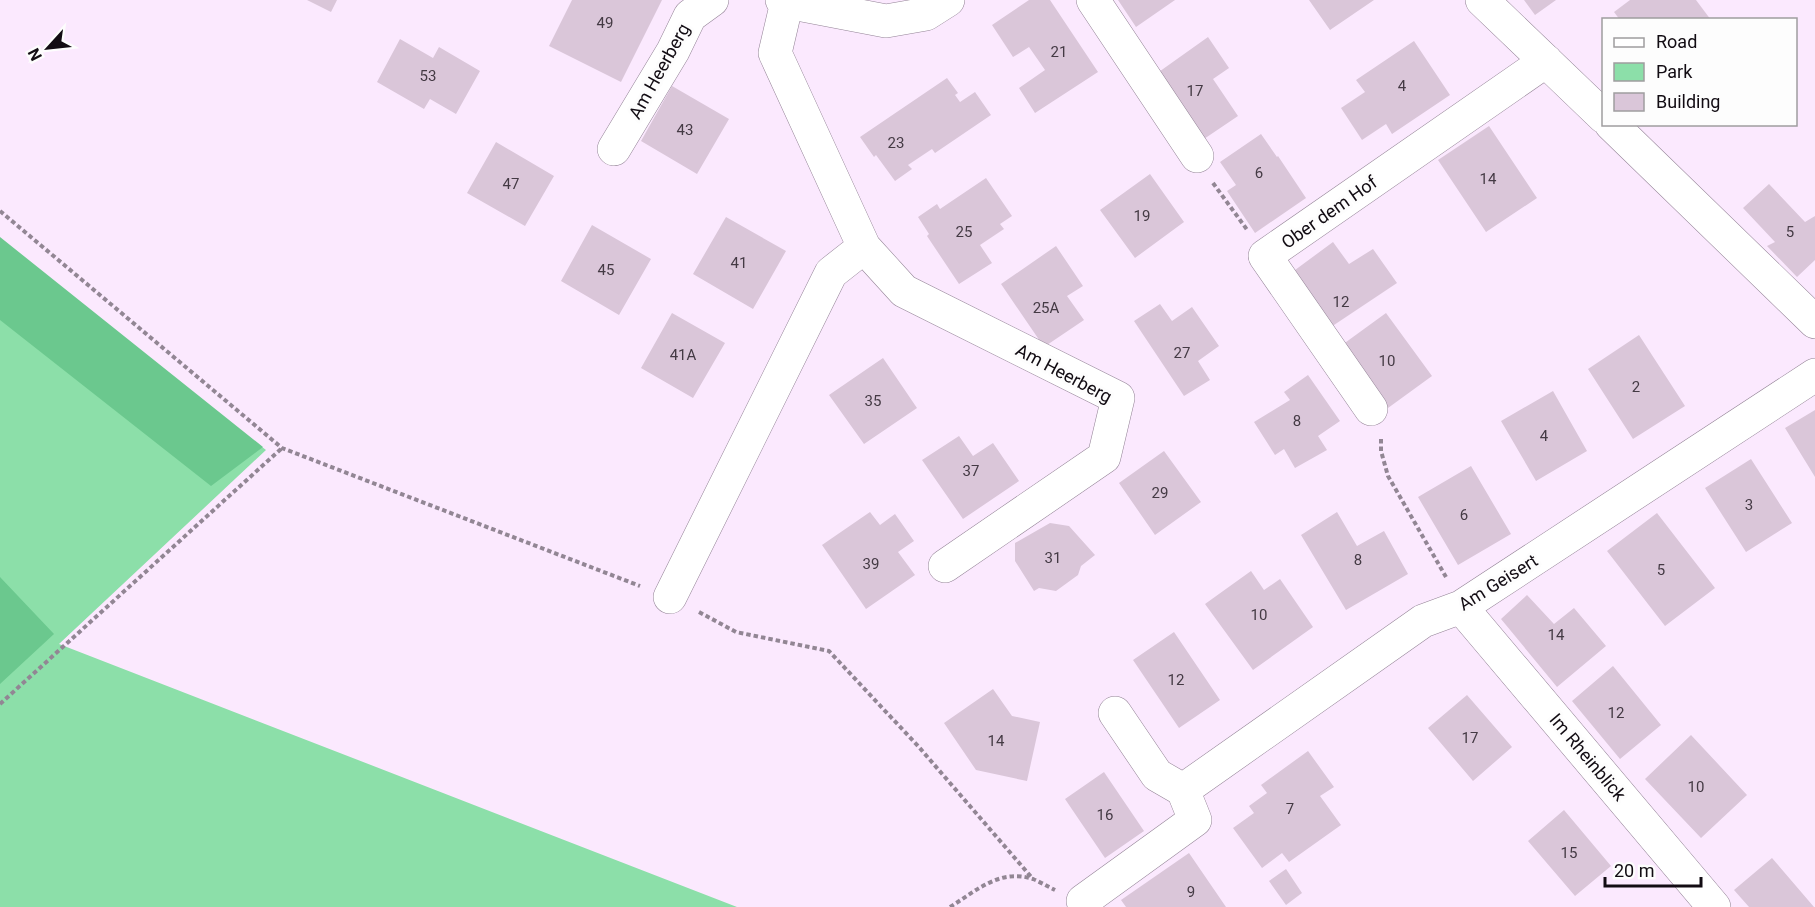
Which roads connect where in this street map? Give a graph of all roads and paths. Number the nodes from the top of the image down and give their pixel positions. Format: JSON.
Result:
{"nodes":[{"id":1,"x":712,"y":0,"type":"edge"},
{"id":2,"x":948,"y":0,"type":"edge"},
{"id":3,"x":1093,"y":0,"type":"edge"},
{"id":4,"x":1482,"y":0,"type":"edge"},
{"id":5,"x":784,"y":1,"type":"edge"},
{"id":6,"x":1546,"y":62,"type":"junction"},
{"id":7,"x":1602,"y":115,"type":"edge"},
{"id":8,"x":1613,"y":126,"type":"edge"},
{"id":9,"x":614,"y":149,"type":"dead end"},
{"id":10,"x":1197,"y":156,"type":"joint"},
{"id":11,"x":0,"y":211,"type":"edge"},
{"id":12,"x":864,"y":247,"type":"junction"},
{"id":13,"x":1265,"y":256,"type":"junction"},
{"id":14,"x":1815,"y":322,"type":"edge"},
{"id":15,"x":1815,"y":375,"type":"edge"},
{"id":16,"x":1371,"y":409,"type":"joint"},
{"id":17,"x":282,"y":448,"type":"junction"},
{"id":18,"x":945,"y":566,"type":"dead end"},
{"id":19,"x":670,"y":597,"type":"junction"},
{"id":20,"x":1461,"y":607,"type":"junction"},
{"id":21,"x":0,"y":704,"type":"edge"},
{"id":22,"x":1115,"y":713,"type":"dead end"},
{"id":23,"x":1183,"y":790,"type":"junction"},
{"id":24,"x":1083,"y":901,"type":"dead end"},
{"id":25,"x":950,"y":907,"type":"edge"},
{"id":26,"x":1714,"y":907,"type":"edge"}],
"edges":[{"from":1,"to":9,"type":"street","name":"Am Heerberg"},
{"from":2,"to":5,"type":"street","name":"Am Heerberg"},
{"from":3,"to":10,"type":"street"},
{"from":4,"to":6,"type":"street"},
{"from":5,"to":12,"type":"street","name":"Am Heerberg"},
{"from":6,"to":7,"type":"street"},
{"from":6,"to":13,"type":"street","name":"Ober dem Hof"},
{"from":8,"to":14,"type":"street"},
{"from":10,"to":13,"type":"path"},
{"from":11,"to":17,"type":"path"},
{"from":12,"to":18,"type":"street","name":"Am Heerberg"},
{"from":12,"to":19,"type":"street"},
{"from":13,"to":16,"type":"street","name":"Ober dem Hof"},
{"from":15,"to":20,"type":"street","name":"Am Geisert"},
{"from":16,"to":20,"type":"path"},
{"from":17,"to":19,"type":"path"},
{"from":17,"to":21,"type":"path"},
{"from":19,"to":25,"type":"path"},
{"from":20,"to":23,"type":"street","name":"Am Geisert"},
{"from":20,"to":26,"type":"street","name":"Im Rheinblick"},
{"from":22,"to":23,"type":"street"},
{"from":23,"to":24,"type":"street"}]}
